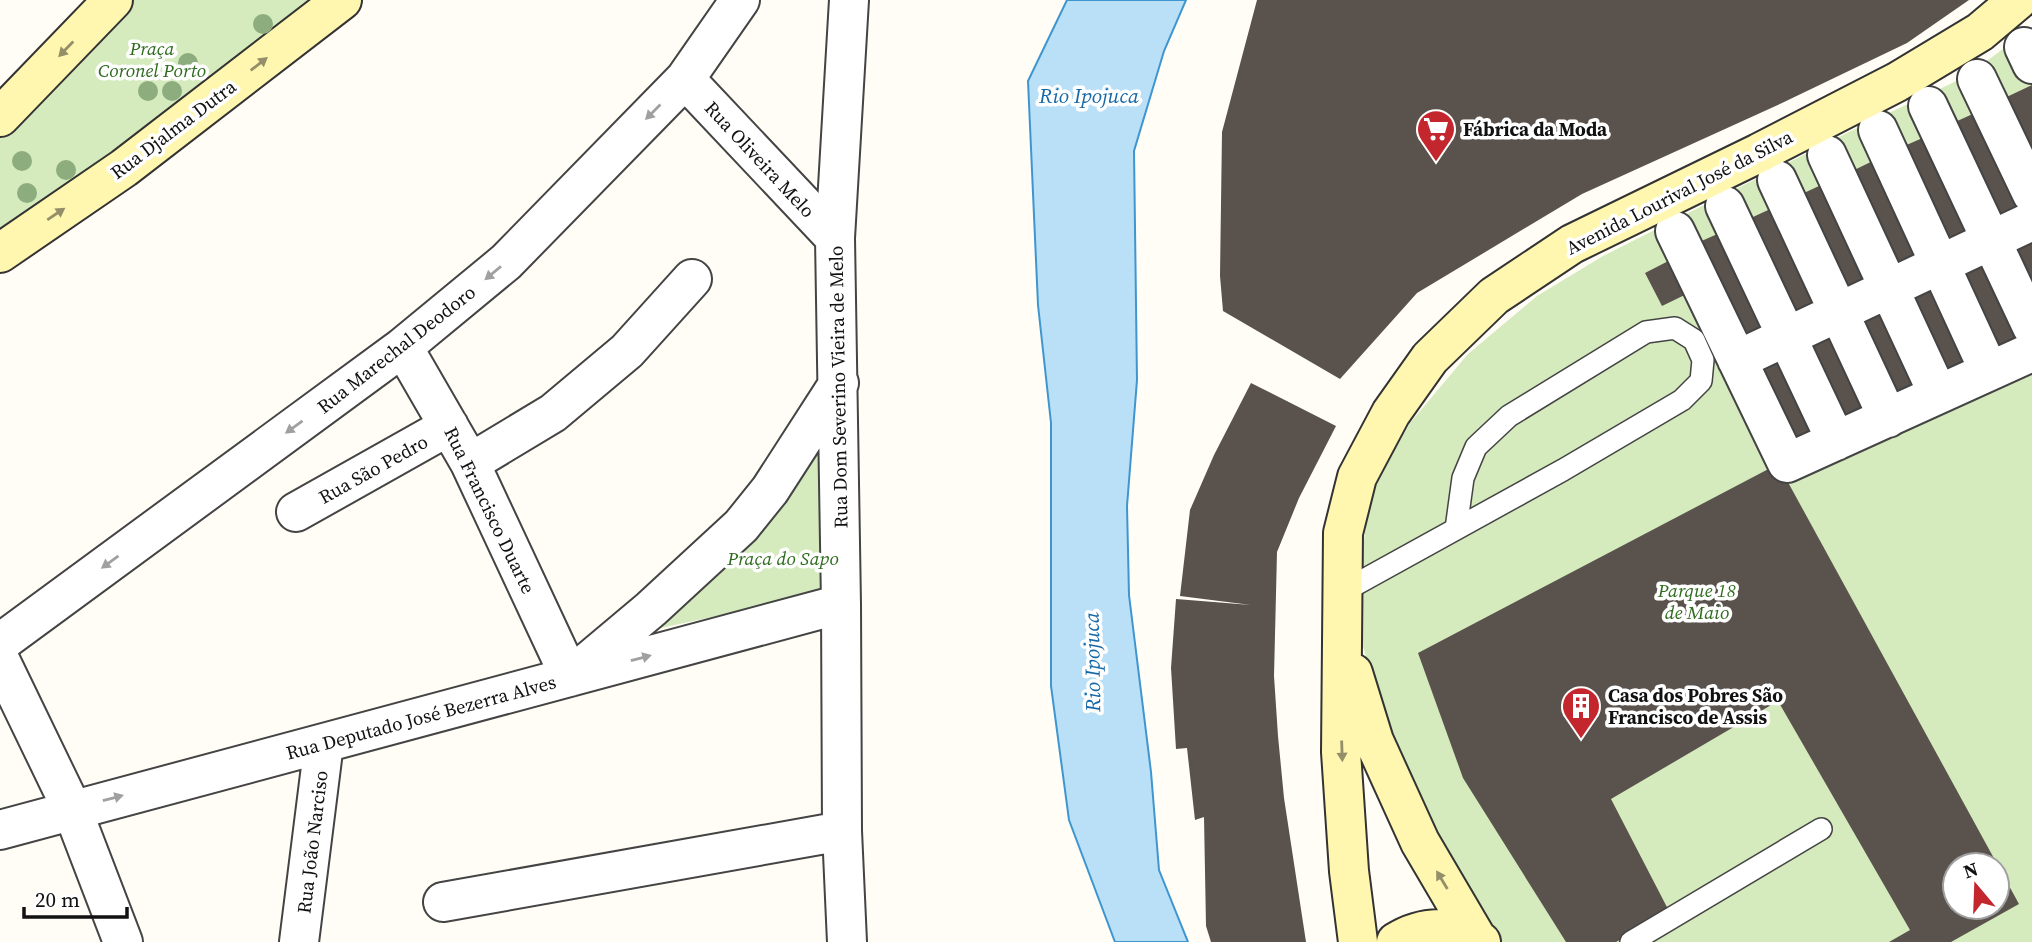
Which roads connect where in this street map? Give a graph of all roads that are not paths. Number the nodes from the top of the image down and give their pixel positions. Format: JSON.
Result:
{"nodes":[{"id":1,"x":113,"y":0,"type":"edge"},
{"id":2,"x":342,"y":0,"type":"edge"},
{"id":3,"x":740,"y":0,"type":"edge"},
{"id":4,"x":849,"y":0,"type":"edge"},
{"id":5,"x":2018,"y":0,"type":"edge"},
{"id":6,"x":685,"y":79,"type":"junction"},
{"id":7,"x":1977,"y":79,"type":"dead end"},
{"id":8,"x":1928,"y":106,"type":"dead end"},
{"id":9,"x":0,"y":117,"type":"edge"},
{"id":10,"x":1878,"y":130,"type":"dead end"},
{"id":11,"x":1827,"y":155,"type":"dead end"},
{"id":12,"x":1777,"y":180,"type":"dead end"},
{"id":13,"x":2032,"y":194,"type":"edge"},
{"id":14,"x":1726,"y":206,"type":"dead end"},
{"id":15,"x":2032,"y":221,"type":"edge"},
{"id":16,"x":1675,"y":231,"type":"dead end"},
{"id":17,"x":835,"y":238,"type":"junction"},
{"id":18,"x":1991,"y":240,"type":"junction"},
{"id":19,"x":0,"y":253,"type":"edge"},
{"id":20,"x":1940,"y":265,"type":"junction"},
{"id":21,"x":692,"y":279,"type":"dead end"},
{"id":22,"x":1889,"y":288,"type":"junction"},
{"id":23,"x":1839,"y":312,"type":"junction"},
{"id":24,"x":2032,"y":327,"type":"edge"},
{"id":25,"x":1787,"y":336,"type":"junction"},
{"id":26,"x":404,"y":347,"type":"junction"},
{"id":27,"x":2032,"y":352,"type":"edge"},
{"id":28,"x":1737,"y":360,"type":"junction"},
{"id":29,"x":1989,"y":371,"type":"junction"},
{"id":30,"x":839,"y":383,"type":"junction"},
{"id":31,"x":1938,"y":394,"type":"junction"},
{"id":32,"x":1888,"y":418,"type":"junction"},
{"id":33,"x":449,"y":426,"type":"junction"},
{"id":34,"x":1836,"y":441,"type":"junction"},
{"id":35,"x":470,"y":463,"type":"junction"},
{"id":36,"x":296,"y":512,"type":"dead end"},
{"id":37,"x":1456,"y":529,"type":"junction"},
{"id":38,"x":1342,"y":592,"type":"junction"},
{"id":39,"x":841,"y":604,"type":"junction"},
{"id":40,"x":1341,"y":634,"type":"junction"},
{"id":41,"x":0,"y":643,"type":"edge"},
{"id":42,"x":0,"y":660,"type":"edge"},
{"id":43,"x":570,"y":677,"type":"junction"},
{"id":44,"x":324,"y":743,"type":"junction"},
{"id":45,"x":72,"y":809,"type":"junction"},
{"id":46,"x":1821,"y":829,"type":"dead end"},
{"id":47,"x":0,"y":830,"type":"edge"},
{"id":48,"x":842,"y":831,"type":"junction"},
{"id":49,"x":443,"y":902,"type":"dead end"},
{"id":50,"x":1479,"y":940,"type":"edge"},
{"id":51,"x":123,"y":942,"type":"edge"},
{"id":52,"x":299,"y":942,"type":"edge"},
{"id":53,"x":847,"y":942,"type":"edge"},
{"id":54,"x":1358,"y":942,"type":"edge"},
{"id":55,"x":1396,"y":942,"type":"edge"},
{"id":56,"x":1631,"y":942,"type":"edge"}],
"edges":[{"from":1,"to":9,"type":"street","one_way":true},
{"from":19,"to":2,"type":"street","name":"Rua Djalma Dutra","one_way":true},
{"from":3,"to":6,"type":"street","name":"Rua Marechal Deodoro"},
{"from":4,"to":17,"type":"street","name":"Rua Dom Severino Vieira de Melo"},
{"from":5,"to":38,"type":"street","name":"Avenida Lourival José da Silva"},
{"from":6,"to":17,"type":"street","name":"Rua Oliveira Melo"},
{"from":6,"to":26,"type":"street","name":"Rua Marechal Deodoro","one_way":true},
{"from":7,"to":13,"type":"street"},
{"from":8,"to":18,"type":"street"},
{"from":10,"to":20,"type":"street"},
{"from":11,"to":22,"type":"street"},
{"from":12,"to":23,"type":"street"},
{"from":14,"to":25,"type":"street"},
{"from":15,"to":18,"type":"street"},
{"from":16,"to":28,"type":"street"},
{"from":17,"to":30,"type":"street","name":"Rua Dom Severino Vieira de Melo"},
{"from":18,"to":20,"type":"street"},
{"from":18,"to":24,"type":"street"},
{"from":20,"to":22,"type":"street"},
{"from":20,"to":29,"type":"street"},
{"from":21,"to":35,"type":"street"},
{"from":22,"to":23,"type":"street"},
{"from":22,"to":31,"type":"street"},
{"from":23,"to":25,"type":"street"},
{"from":23,"to":32,"type":"street"},
{"from":25,"to":28,"type":"street"},
{"from":25,"to":34,"type":"street"},
{"from":26,"to":33,"type":"street","name":"Rua Francisco Duarte"},
{"from":26,"to":41,"type":"street","name":"Rua Marechal Deodoro","one_way":true},
{"from":27,"to":29,"type":"street"},
{"from":28,"to":34,"type":"street"},
{"from":29,"to":31,"type":"street"},
{"from":30,"to":39,"type":"street","name":"Rua Dom Severino Vieira de Melo"},
{"from":30,"to":43,"type":"street"},
{"from":31,"to":32,"type":"street"},
{"from":32,"to":34,"type":"street"},
{"from":33,"to":35,"type":"street","name":"Rua Francisco Duarte"},
{"from":33,"to":36,"type":"street","name":"Rua São Pedro"},
{"from":35,"to":43,"type":"street","name":"Rua Francisco Duarte"},
{"from":37,"to":37,"type":"lane"},
{"from":37,"to":38,"type":"lane"},
{"from":38,"to":40,"type":"street","name":"Avenida Lourival José da Silva"},
{"from":43,"to":39,"type":"street","name":"Rua Deputado José Bezerra Alves","one_way":true},
{"from":39,"to":48,"type":"street","name":"Rua Dom Severino Vieira de Melo"},
{"from":50,"to":40,"type":"street","one_way":true},
{"from":40,"to":54,"type":"street","name":"Avenida Lourival José da Silva","one_way":true},
{"from":42,"to":45,"type":"street"},
{"from":43,"to":44,"type":"street","name":"Rua Deputado José Bezerra Alves"},
{"from":45,"to":44,"type":"street","name":"Rua Deputado José Bezerra Alves","one_way":true},
{"from":44,"to":52,"type":"street","name":"Rua João Narciso"},
{"from":45,"to":47,"type":"street","name":"Rua Deputado José Bezerra Alves"},
{"from":45,"to":51,"type":"street"},
{"from":46,"to":56,"type":"lane"},
{"from":48,"to":49,"type":"street"},
{"from":48,"to":53,"type":"street","name":"Rua Dom Severino Vieira de Melo"},
{"from":50,"to":55,"type":"street"}]}
